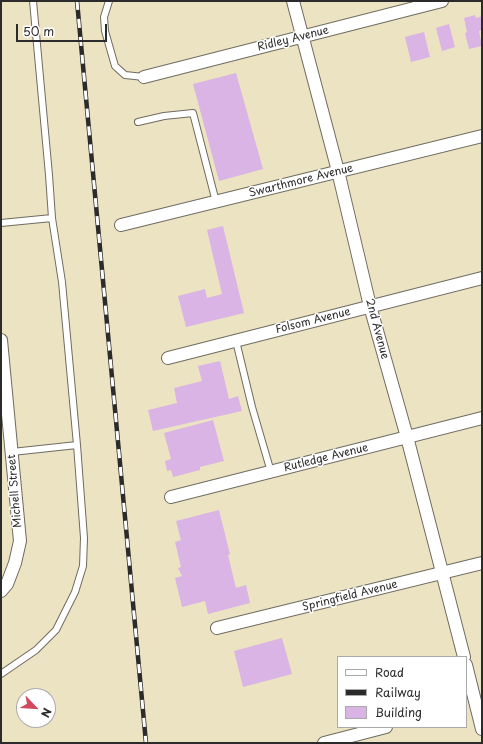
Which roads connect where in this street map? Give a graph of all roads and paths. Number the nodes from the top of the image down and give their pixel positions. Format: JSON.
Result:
{"nodes":[{"id":1,"x":33,"y":1,"type":"edge"},
{"id":2,"x":109,"y":1,"type":"edge"},
{"id":3,"x":293,"y":1,"type":"edge"},
{"id":4,"x":442,"y":1,"type":"edge"},
{"id":5,"x":302,"y":36,"type":"junction"},
{"id":6,"x":144,"y":77,"type":"joint"},
{"id":7,"x":138,"y":122,"type":"dead end"},
{"id":8,"x":482,"y":136,"type":"edge"},
{"id":9,"x":338,"y":172,"type":"junction"},
{"id":10,"x":216,"y":202,"type":"junction"},
{"id":11,"x":52,"y":218,"type":"junction"},
{"id":12,"x":1,"y":223,"type":"edge"},
{"id":13,"x":121,"y":225,"type":"dead end"},
{"id":14,"x":482,"y":278,"type":"edge"},
{"id":15,"x":370,"y":306,"type":"junction"},
{"id":16,"x":1,"y":341,"type":"edge"},
{"id":17,"x":236,"y":341,"type":"junction"},
{"id":18,"x":168,"y":358,"type":"dead end"},
{"id":19,"x":482,"y":418,"type":"edge"},
{"id":20,"x":407,"y":437,"type":"junction"},
{"id":21,"x":77,"y":445,"type":"junction"},
{"id":22,"x":12,"y":452,"type":"junction"},
{"id":23,"x":271,"y":472,"type":"junction"},
{"id":24,"x":171,"y":497,"type":"dead end"},
{"id":25,"x":482,"y":563,"type":"edge"},
{"id":26,"x":442,"y":573,"type":"junction"},
{"id":27,"x":1,"y":591,"type":"edge"},
{"id":28,"x":217,"y":628,"type":"dead end"},
{"id":29,"x":464,"y":656,"type":"edge"},
{"id":30,"x":467,"y":669,"type":"edge"},
{"id":31,"x":1,"y":674,"type":"edge"},
{"id":32,"x":475,"y":704,"type":"edge"},
{"id":33,"x":382,"y":728,"type":"edge"},
{"id":34,"x":482,"y":729,"type":"edge"},
{"id":35,"x":324,"y":743,"type":"edge"}],
"edges":[{"from":1,"to":11,"type":"lane"},
{"from":2,"to":6,"type":"lane"},
{"from":3,"to":5,"type":"street","name":"2nd Avenue"},
{"from":4,"to":5,"type":"street","name":"Ridley Avenue"},
{"from":5,"to":6,"type":"street","name":"Ridley Avenue"},
{"from":5,"to":9,"type":"street","name":"2nd Avenue"},
{"from":7,"to":10,"type":"lane"},
{"from":8,"to":9,"type":"street","name":"Swarthmore Avenue"},
{"from":9,"to":10,"type":"street","name":"Swarthmore Avenue"},
{"from":9,"to":15,"type":"street","name":"2nd Avenue"},
{"from":10,"to":13,"type":"street","name":"Swarthmore Avenue"},
{"from":11,"to":12,"type":"lane"},
{"from":11,"to":21,"type":"lane"},
{"from":14,"to":15,"type":"street","name":"Folsom Avenue"},
{"from":15,"to":17,"type":"street","name":"Folsom Avenue"},
{"from":15,"to":20,"type":"street","name":"2nd Avenue"},
{"from":16,"to":22,"type":"street","name":"Michell Street"},
{"from":17,"to":18,"type":"street","name":"Folsom Avenue"},
{"from":17,"to":23,"type":"lane"},
{"from":19,"to":20,"type":"street","name":"Rutledge Avenue"},
{"from":20,"to":23,"type":"street","name":"Rutledge Avenue"},
{"from":20,"to":26,"type":"street","name":"2nd Avenue"},
{"from":21,"to":22,"type":"lane"},
{"from":21,"to":31,"type":"lane"},
{"from":22,"to":27,"type":"street","name":"Michell Street"},
{"from":23,"to":24,"type":"street","name":"Rutledge Avenue"},
{"from":25,"to":26,"type":"street","name":"Springfield Avenue"},
{"from":26,"to":28,"type":"street","name":"Springfield Avenue"},
{"from":26,"to":29,"type":"street","name":"2nd Avenue"},
{"from":30,"to":32,"type":"street"},
{"from":32,"to":34,"type":"street"},
{"from":33,"to":35,"type":"street"}]}
